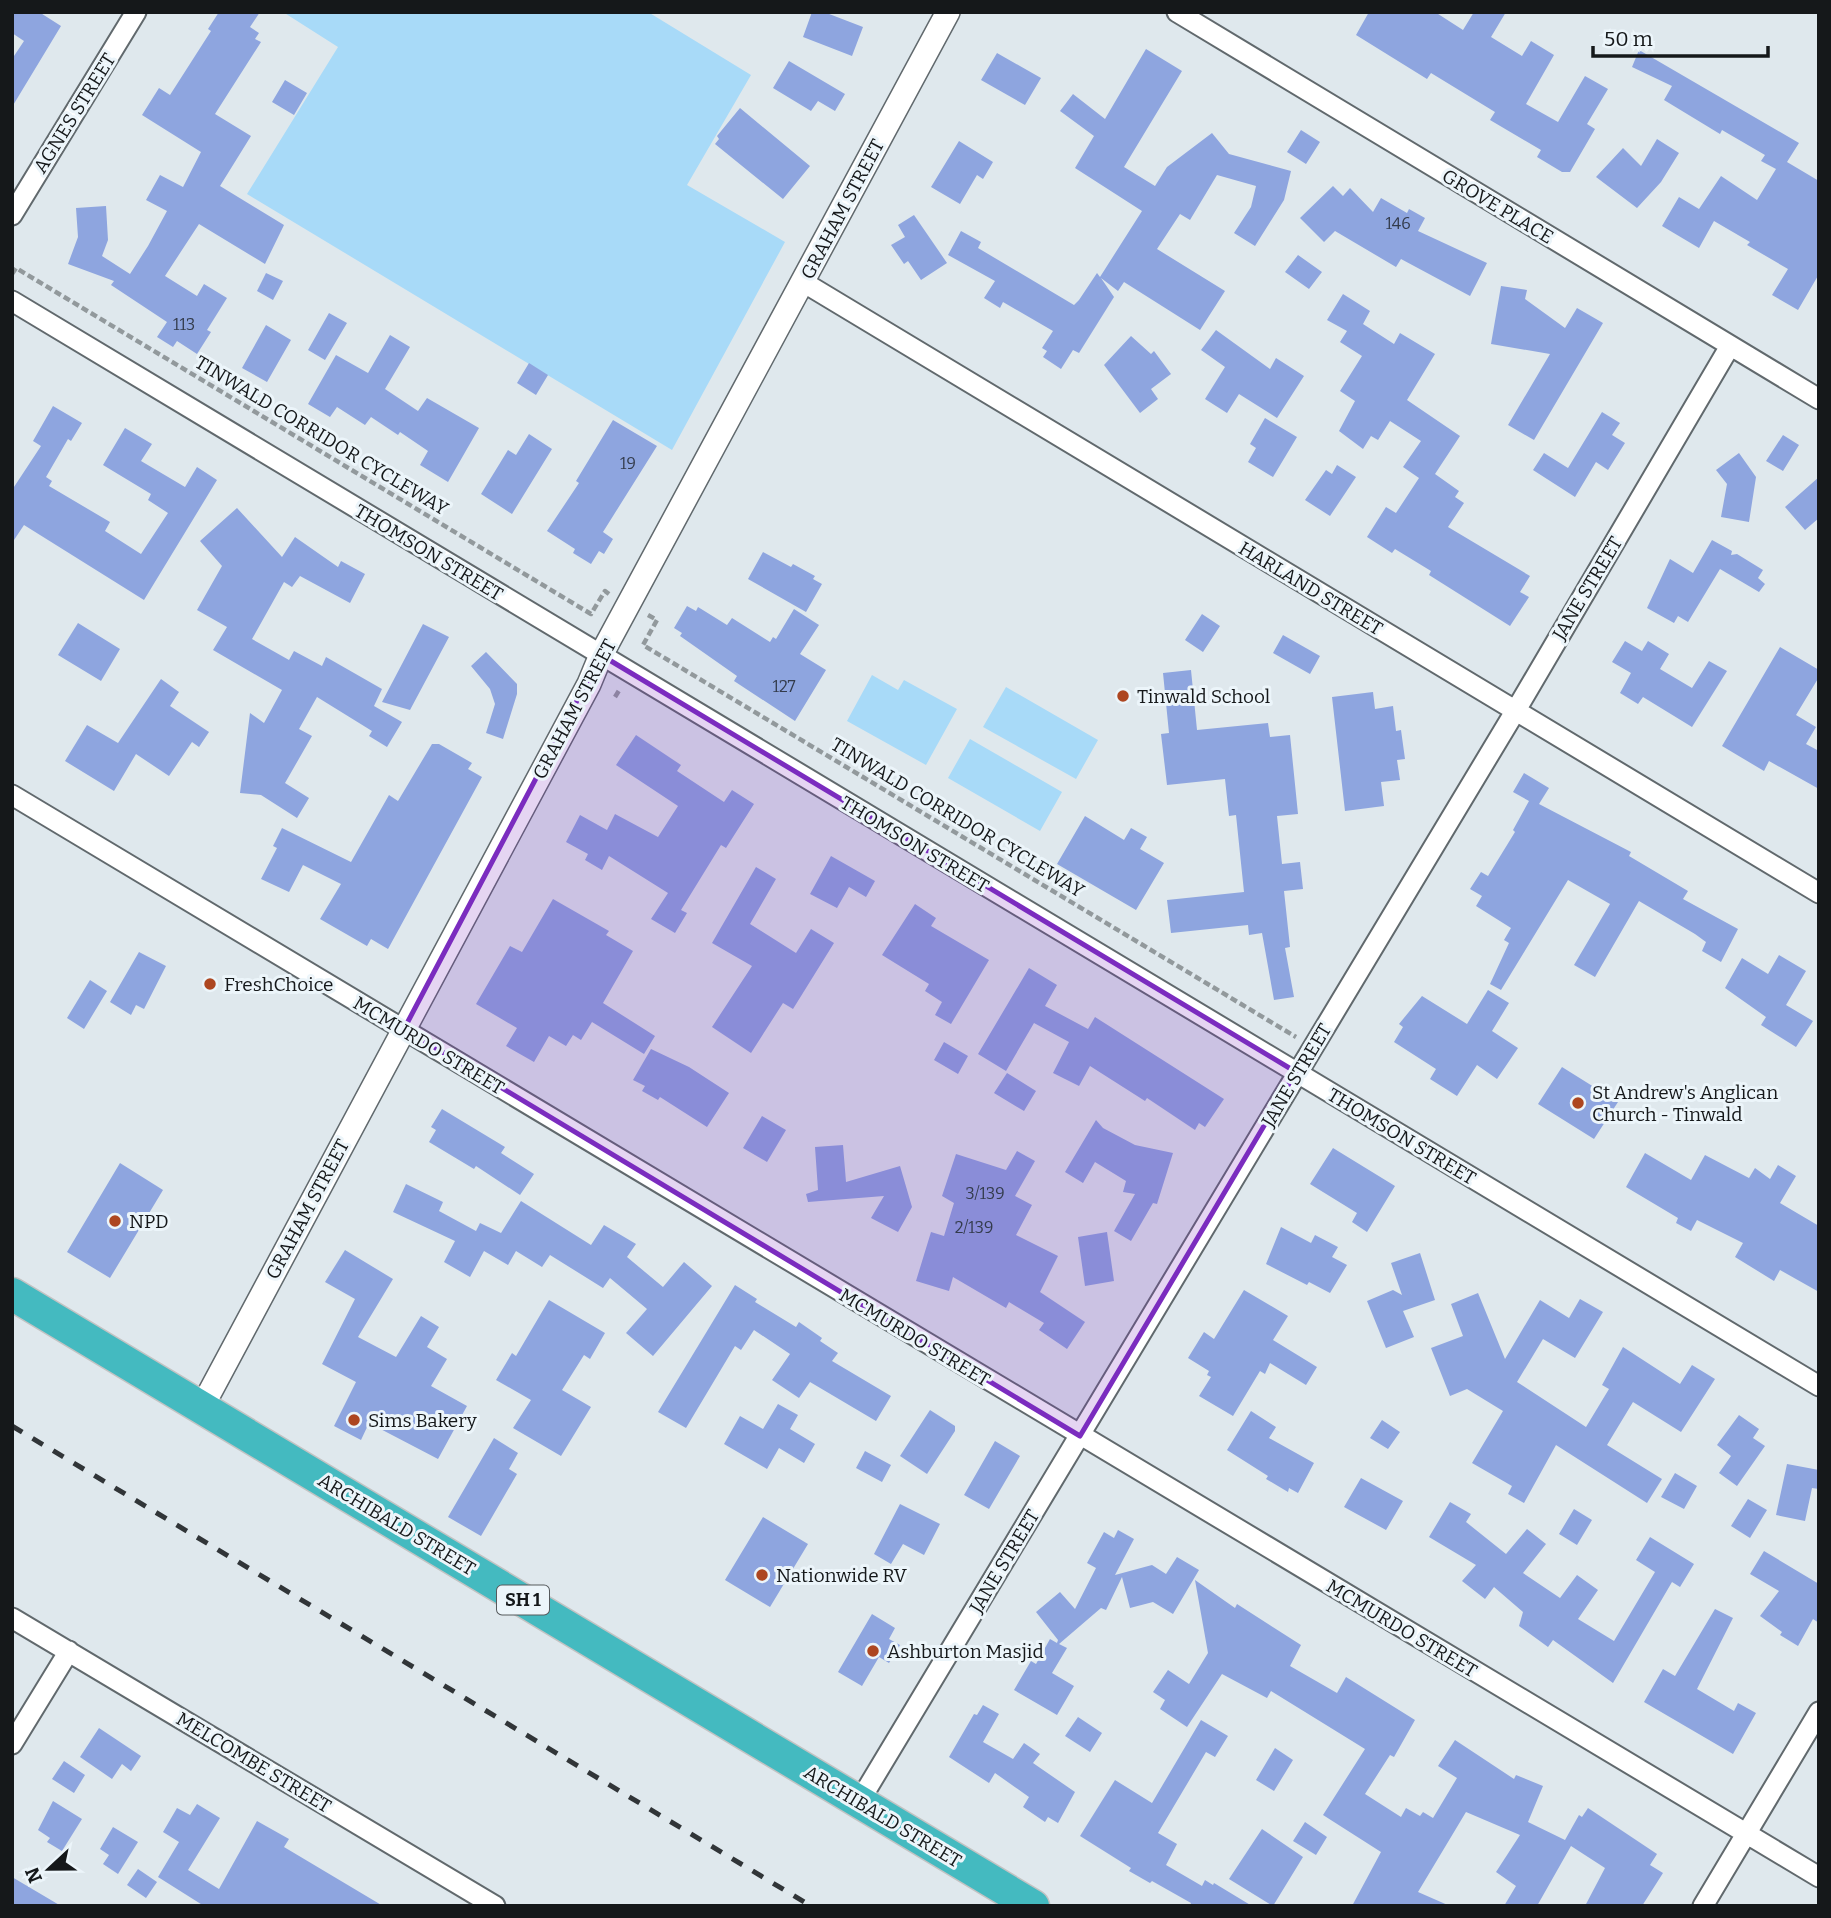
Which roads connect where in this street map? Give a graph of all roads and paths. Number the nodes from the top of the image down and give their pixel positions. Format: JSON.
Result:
{"nodes":[{"id":1,"x":136,"y":12,"type":"edge"},
{"id":2,"x":948,"y":12,"type":"edge"},
{"id":3,"x":1177,"y":12,"type":"edge"},
{"id":4,"x":12,"y":215,"type":"edge"},
{"id":5,"x":12,"y":274,"type":"edge"},
{"id":6,"x":803,"y":282,"type":"junction"},
{"id":7,"x":12,"y":301,"type":"edge"},
{"id":8,"x":1730,"y":346,"type":"junction"},
{"id":9,"x":1819,"y":399,"type":"edge"},
{"id":10,"x":610,"y":594,"type":"dead end"},
{"id":11,"x":652,"y":617,"type":"dead end"},
{"id":12,"x":601,"y":655,"type":"junction"},
{"id":13,"x":1516,"y":710,"type":"junction"},
{"id":14,"x":12,"y":795,"type":"edge"},
{"id":15,"x":1819,"y":893,"type":"edge"},
{"id":16,"x":404,"y":1029,"type":"junction"},
{"id":17,"x":1288,"y":1032,"type":"dead end"},
{"id":18,"x":1296,"y":1072,"type":"junction"},
{"id":19,"x":12,"y":1294,"type":"edge"},
{"id":20,"x":1819,"y":1386,"type":"edge"},
{"id":21,"x":202,"y":1407,"type":"junction"},
{"id":22,"x":1080,"y":1436,"type":"junction"},
{"id":23,"x":12,"y":1618,"type":"edge"},
{"id":24,"x":68,"y":1651,"type":"junction"},
{"id":25,"x":1819,"y":1712,"type":"edge"},
{"id":26,"x":12,"y":1744,"type":"edge"},
{"id":27,"x":859,"y":1801,"type":"junction"},
{"id":28,"x":1745,"y":1834,"type":"junction"},
{"id":29,"x":1819,"y":1877,"type":"edge"},
{"id":30,"x":495,"y":1906,"type":"edge"},
{"id":31,"x":1033,"y":1906,"type":"edge"},
{"id":32,"x":1703,"y":1906,"type":"edge"}],
"edges":[{"from":1,"to":4,"type":"street","name":"AGNES STREET"},
{"from":2,"to":6,"type":"street","name":"GRAHAM STREET"},
{"from":3,"to":8,"type":"street","name":"GROVE PLACE"},
{"from":5,"to":10,"type":"path","name":"TINWALD CORRIDOR CYCLEWAY"},
{"from":6,"to":12,"type":"street","name":"GRAHAM STREET"},
{"from":6,"to":13,"type":"street","name":"HARLAND STREET"},
{"from":7,"to":12,"type":"street","name":"THOMSON STREET"},
{"from":8,"to":9,"type":"street","name":"GROVE PLACE"},
{"from":8,"to":13,"type":"street","name":"JANE STREET"},
{"from":11,"to":17,"type":"path","name":"TINWALD CORRIDOR CYCLEWAY"},
{"from":12,"to":16,"type":"street","name":"GRAHAM STREET"},
{"from":12,"to":18,"type":"street","name":"THOMSON STREET"},
{"from":13,"to":15,"type":"street","name":"HARLAND STREET"},
{"from":13,"to":18,"type":"street","name":"JANE STREET"},
{"from":14,"to":16,"type":"street","name":"MCMURDO STREET"},
{"from":16,"to":21,"type":"street","name":"GRAHAM STREET"},
{"from":16,"to":22,"type":"street","name":"MCMURDO STREET"},
{"from":18,"to":20,"type":"street","name":"THOMSON STREET"},
{"from":18,"to":22,"type":"street","name":"JANE STREET"},
{"from":19,"to":21,"type":"highway","name":"ARCHIBALD STREET","number":"SH 1"},
{"from":21,"to":27,"type":"highway","name":"ARCHIBALD STREET","number":"SH 1"},
{"from":22,"to":27,"type":"street","name":"JANE STREET"},
{"from":22,"to":28,"type":"street","name":"MCMURDO STREET"},
{"from":23,"to":24,"type":"street","name":"MELCOMBE STREET"},
{"from":24,"to":26,"type":"street"},
{"from":24,"to":30,"type":"street","name":"MELCOMBE STREET"},
{"from":25,"to":28,"type":"street"},
{"from":27,"to":31,"type":"highway","name":"ARCHIBALD STREET","number":"SH 1"},
{"from":28,"to":29,"type":"street","name":"MCMURDO STREET"},
{"from":28,"to":32,"type":"street"}]}
